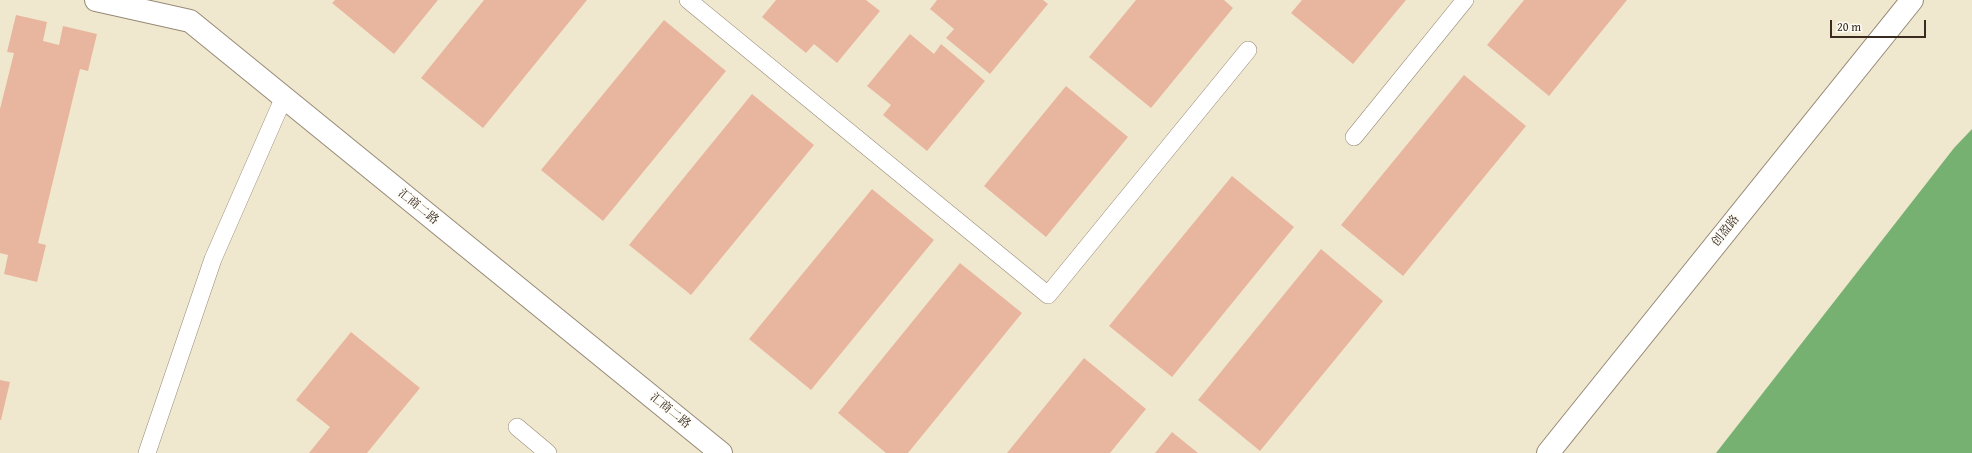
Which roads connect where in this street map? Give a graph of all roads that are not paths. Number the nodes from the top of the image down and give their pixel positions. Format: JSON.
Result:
{"nodes":[{"id":1,"x":100,"y":0,"type":"edge"},
{"id":2,"x":688,"y":0,"type":"edge"},
{"id":3,"x":1465,"y":0,"type":"edge"},
{"id":4,"x":1911,"y":3,"type":"edge"},
{"id":5,"x":1248,"y":50,"type":"dead end"},
{"id":6,"x":284,"y":98,"type":"junction"},
{"id":7,"x":1354,"y":137,"type":"dead end"},
{"id":8,"x":517,"y":427,"type":"dead end"},
{"id":9,"x":146,"y":453,"type":"edge"},
{"id":10,"x":548,"y":453,"type":"edge"},
{"id":11,"x":721,"y":453,"type":"edge"},
{"id":12,"x":1548,"y":453,"type":"edge"}],
"edges":[{"from":1,"to":6,"type":"street","name":"汇商二路"},
{"from":2,"to":5,"type":"lane"},
{"from":3,"to":7,"type":"lane"},
{"from":4,"to":12,"type":"street","name":"创盈路"},
{"from":6,"to":9,"type":"lane"},
{"from":6,"to":11,"type":"street","name":"汇商二路"},
{"from":8,"to":10,"type":"lane"}]}
